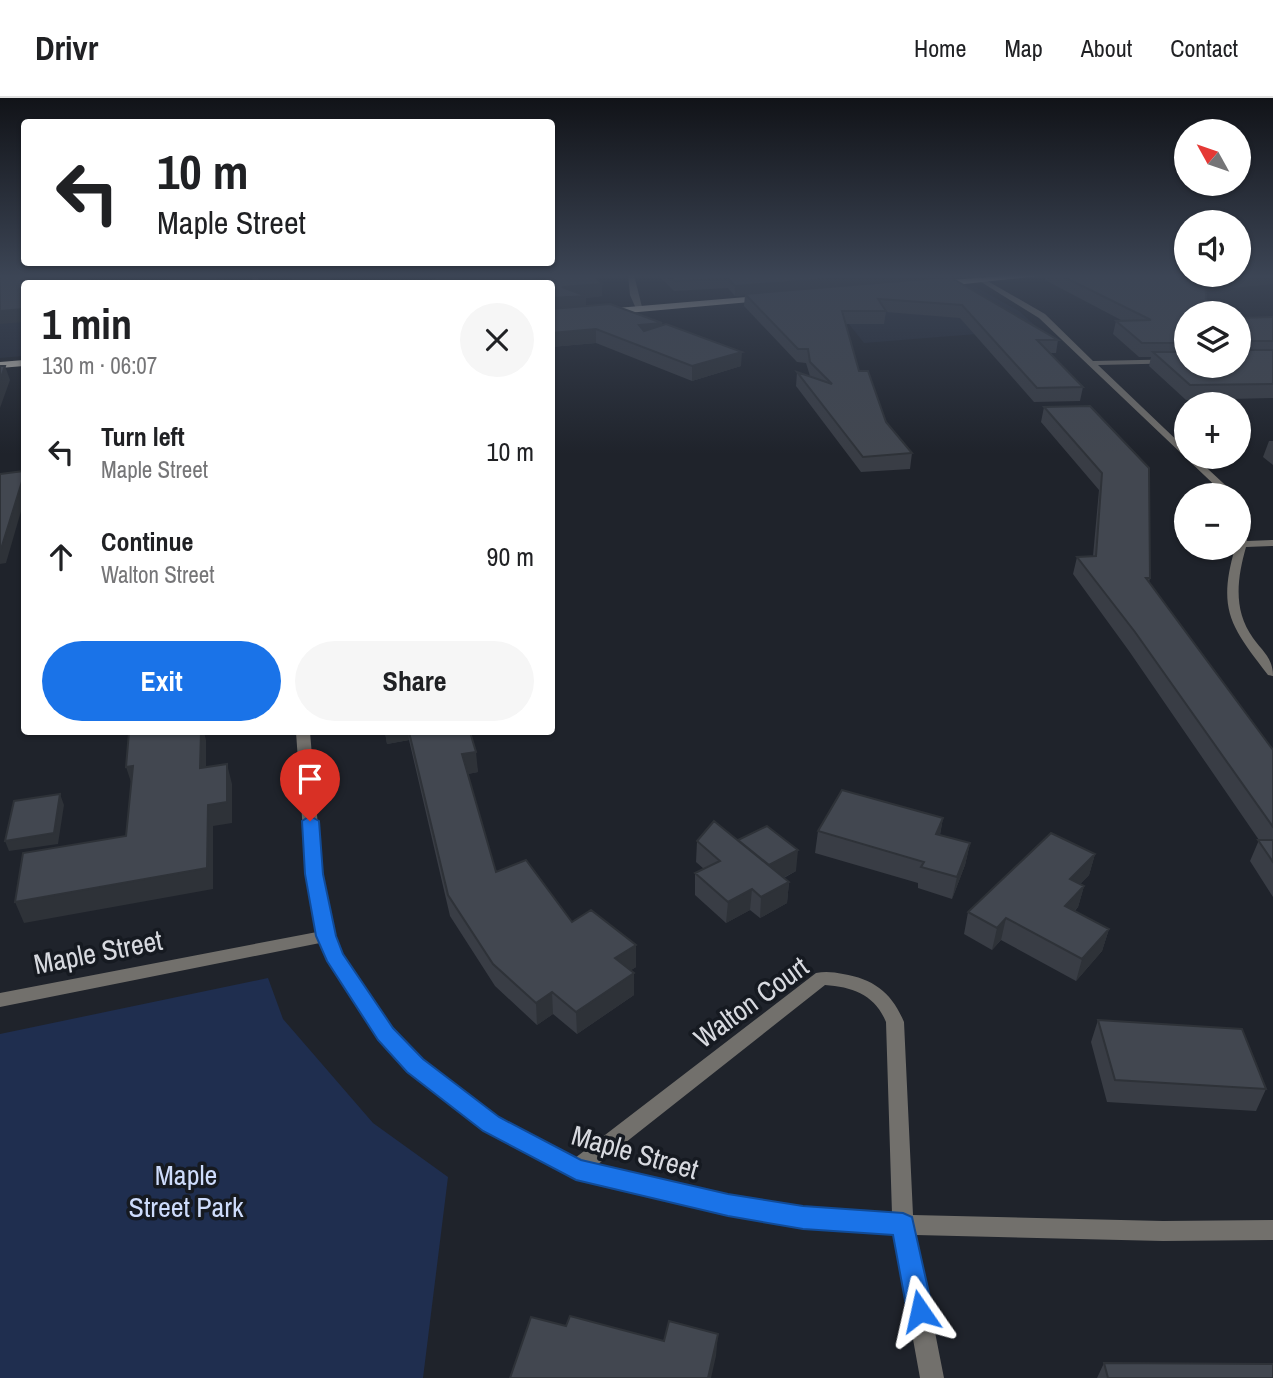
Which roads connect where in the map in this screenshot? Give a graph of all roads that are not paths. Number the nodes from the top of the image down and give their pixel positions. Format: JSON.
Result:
{"nodes":[{"id":1,"x":1063,"y":335,"type":"edge"},
{"id":2,"x":1174,"y":361,"type":"edge"},
{"id":3,"x":21,"y":363,"type":"edge"},
{"id":4,"x":1094,"y":363,"type":"junction"},
{"id":5,"x":0,"y":365,"type":"edge"},
{"id":6,"x":1174,"y":441,"type":"edge"},
{"id":7,"x":1203,"y":469,"type":"edge"},
{"id":8,"x":1218,"y":483,"type":"edge"},
{"id":9,"x":1273,"y":543,"type":"edge"},
{"id":10,"x":1251,"y":544,"type":"edge"},
{"id":11,"x":1238,"y":560,"type":"edge"},
{"id":12,"x":1273,"y":672,"type":"edge"},
{"id":13,"x":303,"y":735,"type":"edge"},
{"id":14,"x":326,"y":936,"type":"junction"},
{"id":15,"x":0,"y":1000,"type":"edge"},
{"id":16,"x":576,"y":1169,"type":"junction"},
{"id":17,"x":903,"y":1225,"type":"junction"},
{"id":18,"x":1273,"y":1230,"type":"edge"},
{"id":19,"x":932,"y":1378,"type":"edge"}],
"edges":[{"from":1,"to":4,"type":"street"},
{"from":2,"to":4,"type":"street"},
{"from":3,"to":5,"type":"main road"},
{"from":4,"to":6,"type":"street"},
{"from":7,"to":8,"type":"street"},
{"from":9,"to":10,"type":"street"},
{"from":11,"to":12,"type":"street"},
{"from":13,"to":14,"type":"street"},
{"from":14,"to":15,"type":"street","name":"Maple Street"},
{"from":14,"to":16,"type":"street","name":"Maple Street"},
{"from":16,"to":17,"type":"street","name":"Maple Street"},
{"from":16,"to":17,"type":"street","name":"Walton Court"},
{"from":17,"to":18,"type":"street","name":"Maple Street"},
{"from":17,"to":19,"type":"street","name":"Walton Court"}]}
